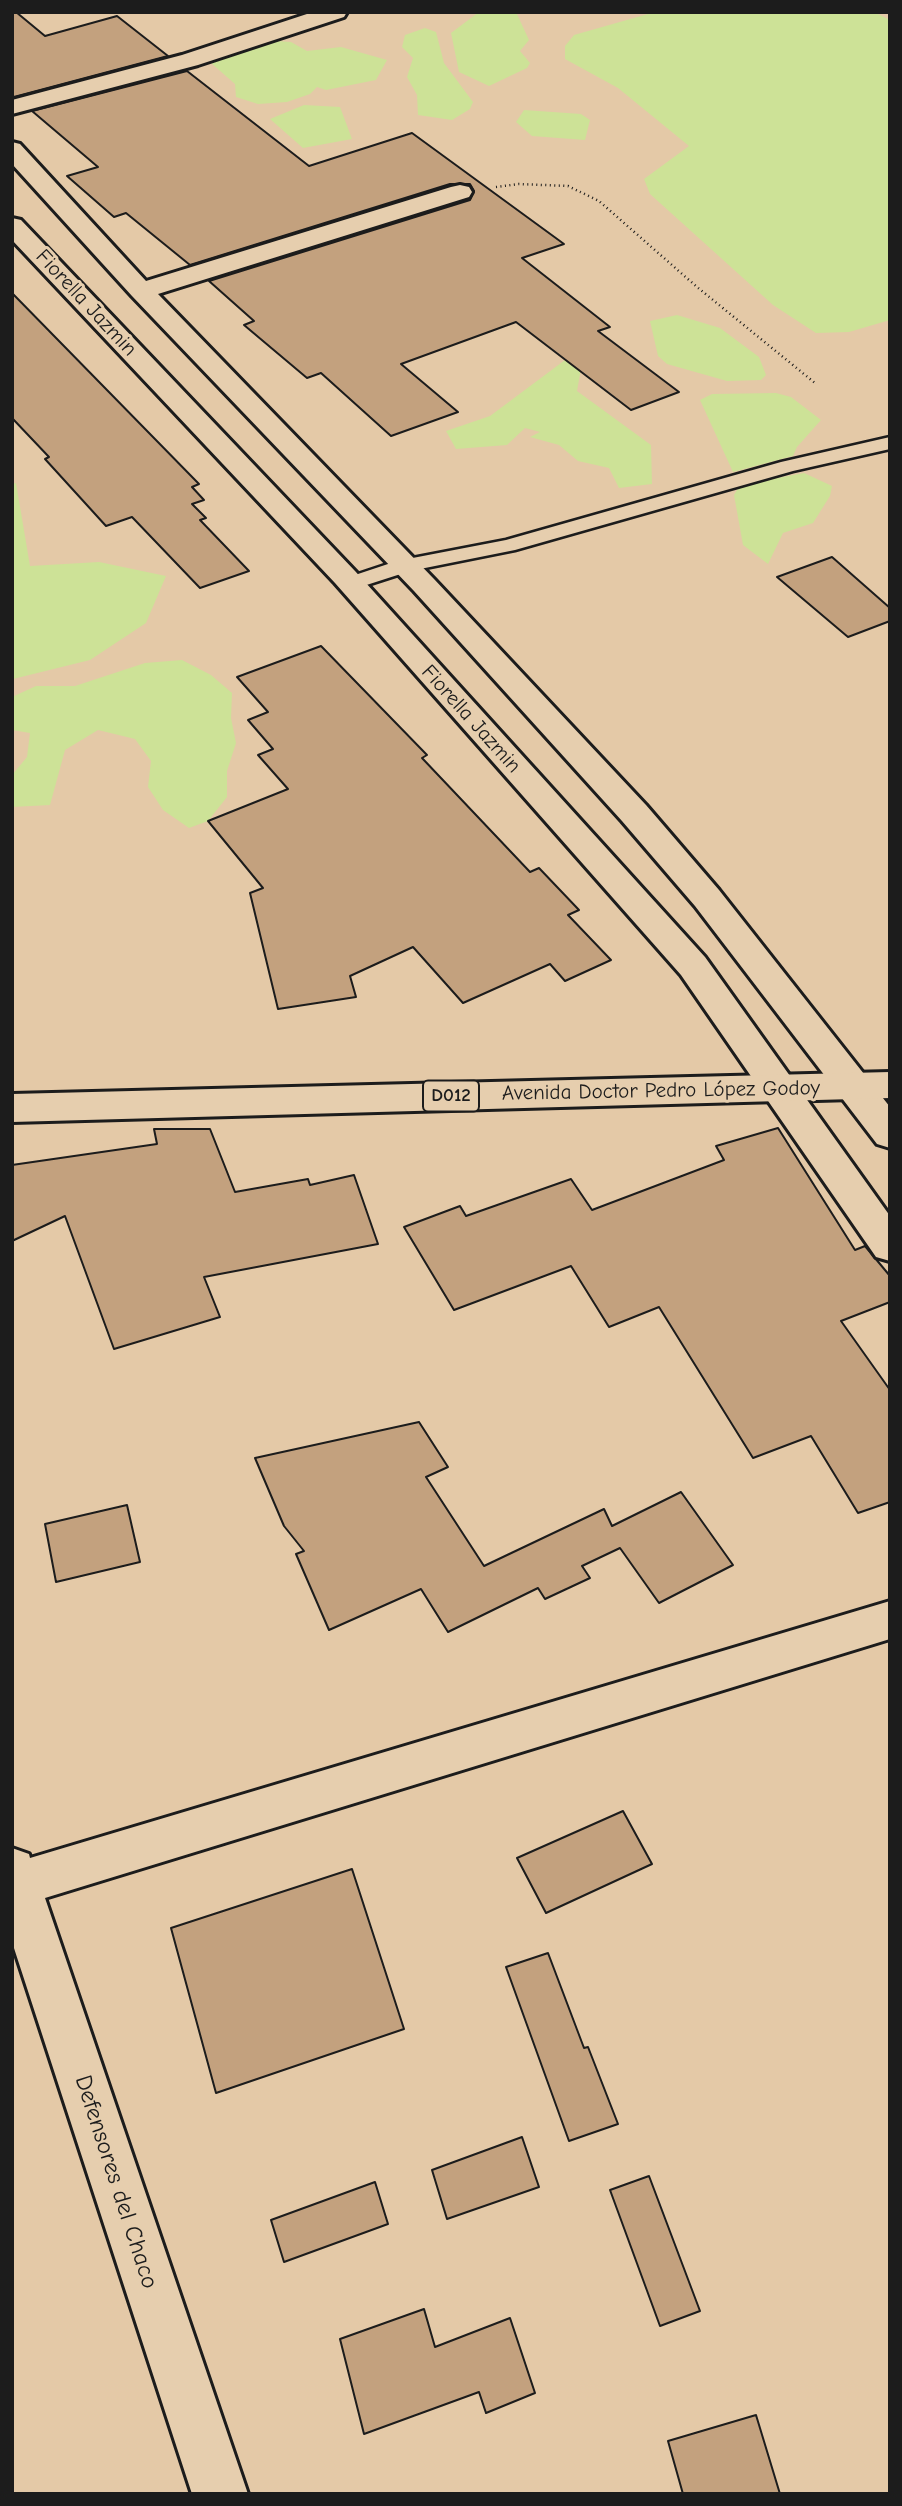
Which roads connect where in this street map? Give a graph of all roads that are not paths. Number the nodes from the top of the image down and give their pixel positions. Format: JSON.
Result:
{"nodes":[{"id":1,"x":336,"y":12,"type":"edge"},
{"id":2,"x":12,"y":107,"type":"edge"},
{"id":3,"x":12,"y":149,"type":"edge"},
{"id":4,"x":460,"y":192,"type":"road end"},
{"id":5,"x":12,"y":225,"type":"edge"},
{"id":6,"x":141,"y":291,"type":"junction"},
{"id":7,"x":890,"y":443,"type":"edge"},
{"id":8,"x":859,"y":450,"type":"junction"},
{"id":9,"x":890,"y":461,"type":"edge"},
{"id":10,"x":405,"y":566,"type":"junction"},
{"id":11,"x":351,"y":584,"type":"junction"},
{"id":12,"x":890,"y":1085,"type":"edge"},
{"id":13,"x":854,"y":1086,"type":"junction"},
{"id":14,"x":778,"y":1087,"type":"junction"},
{"id":15,"x":12,"y":1108,"type":"edge"},
{"id":16,"x":890,"y":1134,"type":"edge"},
{"id":17,"x":890,"y":1246,"type":"edge"},
{"id":18,"x":890,"y":1620,"type":"edge"},
{"id":19,"x":15,"y":1877,"type":"edge"},
{"id":20,"x":220,"y":2494,"type":"edge"}],
"edges":[{"from":1,"to":2,"type":"street"},
{"from":3,"to":6,"type":"street"},
{"from":4,"to":6,"type":"street"},
{"from":5,"to":11,"type":"street","name":"Fiorella Jazmin"},
{"from":6,"to":10,"type":"street"},
{"from":7,"to":8,"type":"lane"},
{"from":8,"to":9,"type":"lane"},
{"from":8,"to":10,"type":"lane"},
{"from":10,"to":11,"type":"lane"},
{"from":10,"to":13,"type":"street"},
{"from":11,"to":14,"type":"street","name":"Fiorella Jazmin"},
{"from":12,"to":13,"type":"street","name":"Avenida Doctor Pedro López Godoy","number":"D012"},
{"from":13,"to":14,"type":"street","name":"Avenida Doctor Pedro López Godoy","number":"D012"},
{"from":13,"to":16,"type":"street"},
{"from":14,"to":15,"type":"street","name":"Avenida Doctor Pedro López Godoy","number":"D012"},
{"from":14,"to":17,"type":"street","name":"Fiorella Jazmin"},
{"from":18,"to":19,"type":"street"},
{"from":19,"to":20,"type":"street","name":"Defensores del Chaco"}]}
